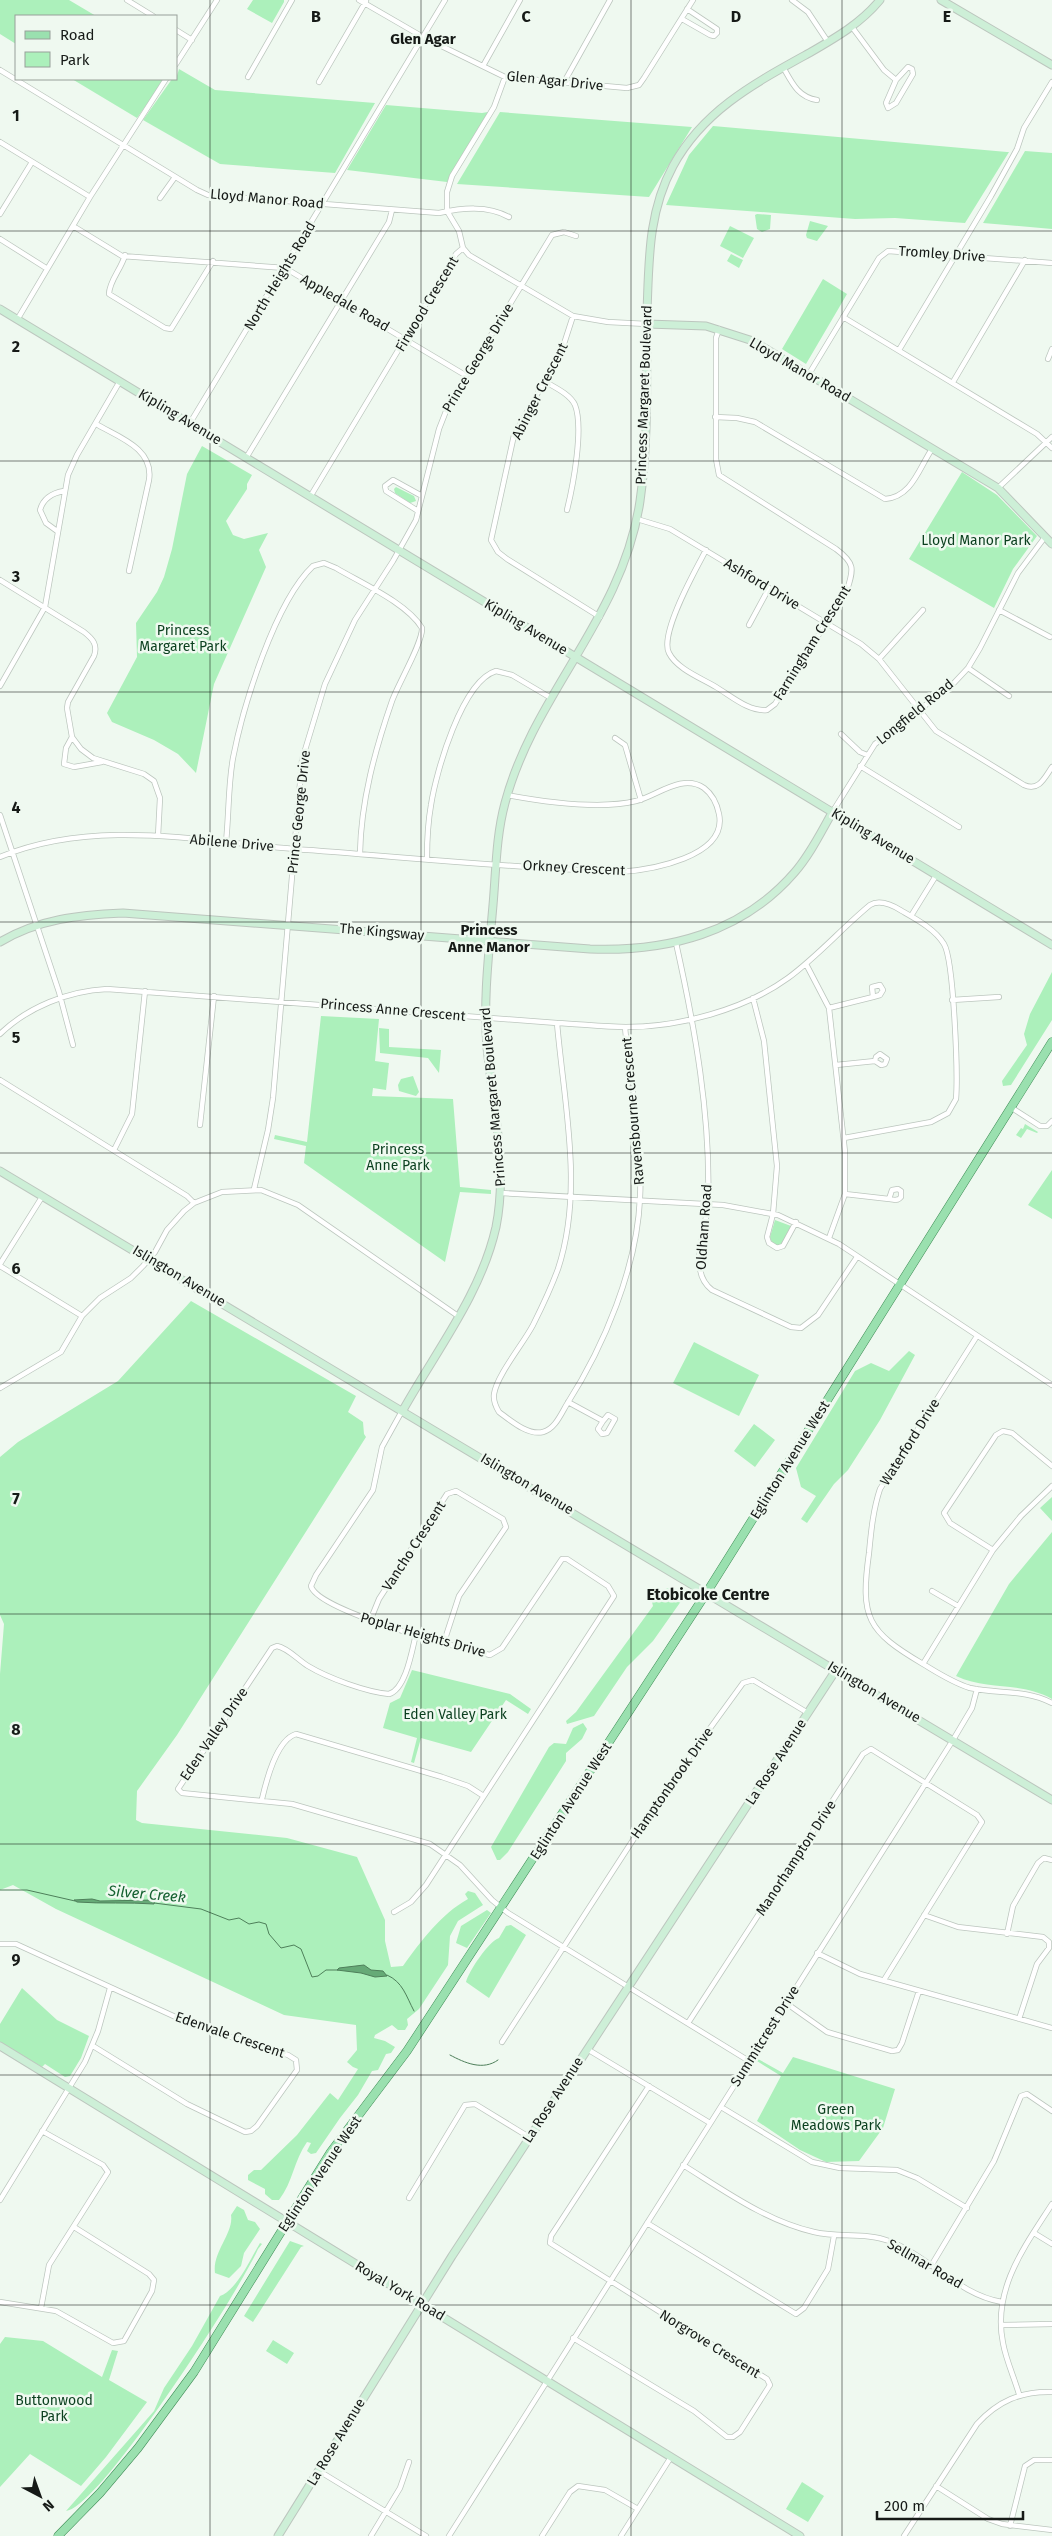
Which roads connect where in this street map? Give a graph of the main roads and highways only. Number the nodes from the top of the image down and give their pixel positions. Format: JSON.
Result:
{"nodes":[{"id":1,"x":1052,"y":1042,"type":"edge"},
{"id":2,"x":58,"y":2536,"type":"edge"}],
"edges":[{"from":1,"to":2,"type":"main road","name":"Eglinton Avenue West"}]}
